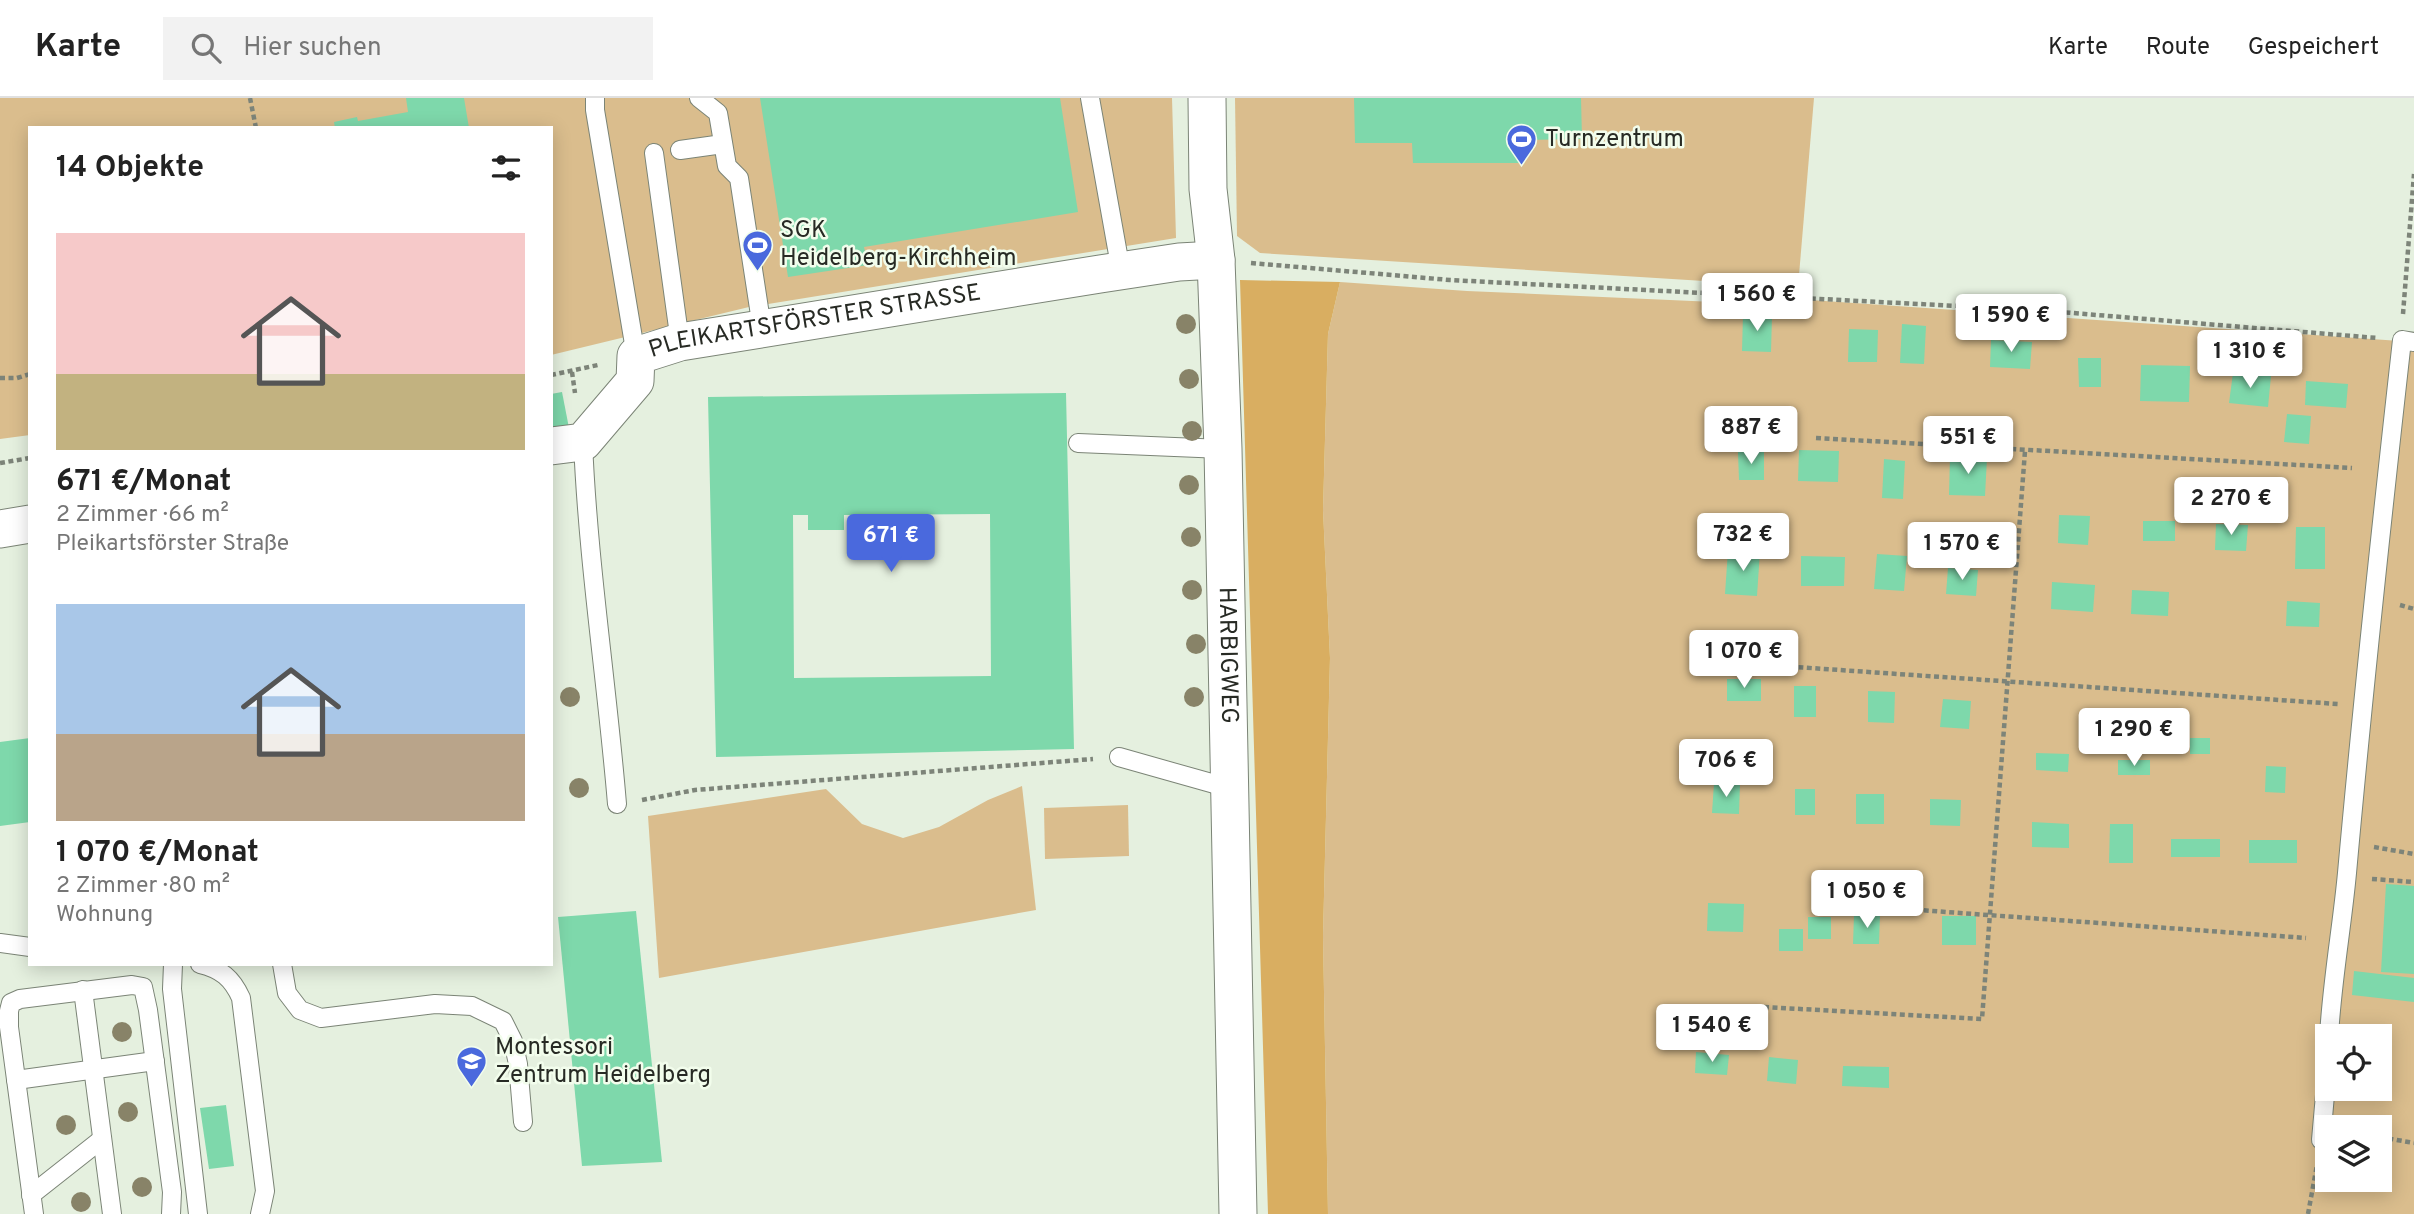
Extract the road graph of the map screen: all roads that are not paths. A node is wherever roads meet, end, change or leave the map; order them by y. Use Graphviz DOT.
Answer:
graph roads {
  1 [pos="595,98"];
  2 [pos="699,98"];
  3 [pos="1090,98"];
  4 [pos="1207,98"];
  5 [pos="723,144"];
  6 [pos="680,150"];
  7 [pos="654,153"];
  8 [pos="1216,260"];
  9 [pos="1121,271"];
  10 [pos="762,328"];
  11 [pos="2408,341"];
  12 [pos="680,342"];
  13 [pos="636,356"];
  14 [pos="1078,443"];
  15 [pos="567,444"];
  16 [pos="1223,449"];
  17 [pos="28,524"];
  18 [pos="0,529"];
  19 [pos="1119,757"];
  20 [pos="1228,788"];
  21 [pos="617,804"];
  22 [pos="0,943"];
  23 [pos="28,947"];
  24 [pos="173,966"];
  25 [pos="282,966"];
  26 [pos="226,968"];
  27 [pos="83,990"];
  28 [pos="2330,1024"];
  29 [pos="155,1061"];
  30 [pos="93,1070"];
  31 [pos="16,1080"];
  32 [pos="523,1122"];
  33 [pos="102,1139"];
  34 [pos="31,1195"];
  35 [pos="34,1214"];
  36 [pos="112,1214"];
  37 [pos="171,1214"];
  38 [pos="198,1214"];
  39 [pos="260,1214"];
  40 [pos="1238,1214"];
  1 -- 13 [label="lane"];
  2 -- 5 [label="lane"];
  3 -- 9 [label="lane"];
  4 -- 8 [label="street, HARBIGWEG"];
  5 -- 6 [label="lane"];
  5 -- 10 [label="lane"];
  7 -- 12 [label="lane"];
  8 -- 9 [label="street, PLEIKARTSFÖRSTER STRASSE"];
  8 -- 16 [label="street, HARBIGWEG"];
  9 -- 10 [label="street, PLEIKARTSFÖRSTER STRASSE"];
  10 -- 12 [label="street, PLEIKARTSFÖRSTER STRASSE"];
  11 -- 28 [label="lane"];
  12 -- 13 [label="street, PLEIKARTSFÖRSTER STRASSE"];
  13 -- 15 [label="street, PLEIKARTSFÖRSTER STRASSE"];
  14 -- 16 [label="lane"];
  15 -- 21 [label="lane"];
  16 -- 20 [label="street, HARBIGWEG"];
  17 -- 18 [label="street"];
  19 -- 20 [label="lane"];
  20 -- 40 [label="street, HARBIGWEG"];
  22 -- 23 [label="lane"];
  24 -- 38 [label="lane"];
  25 -- 32 [label="lane"];
  26 -- 39 [label="lane"];
  27 -- 29 [label="lane"];
  27 -- 30 [label="lane"];
  27 -- 31 [label="lane"];
  29 -- 30 [label="lane"];
  29 -- 37 [label="lane"];
  30 -- 31 [label="lane"];
  30 -- 33 [label="lane"];
  31 -- 34 [label="lane"];
  33 -- 34 [label="lane"];
  33 -- 36 [label="lane"];
  34 -- 35 [label="lane"];
}
